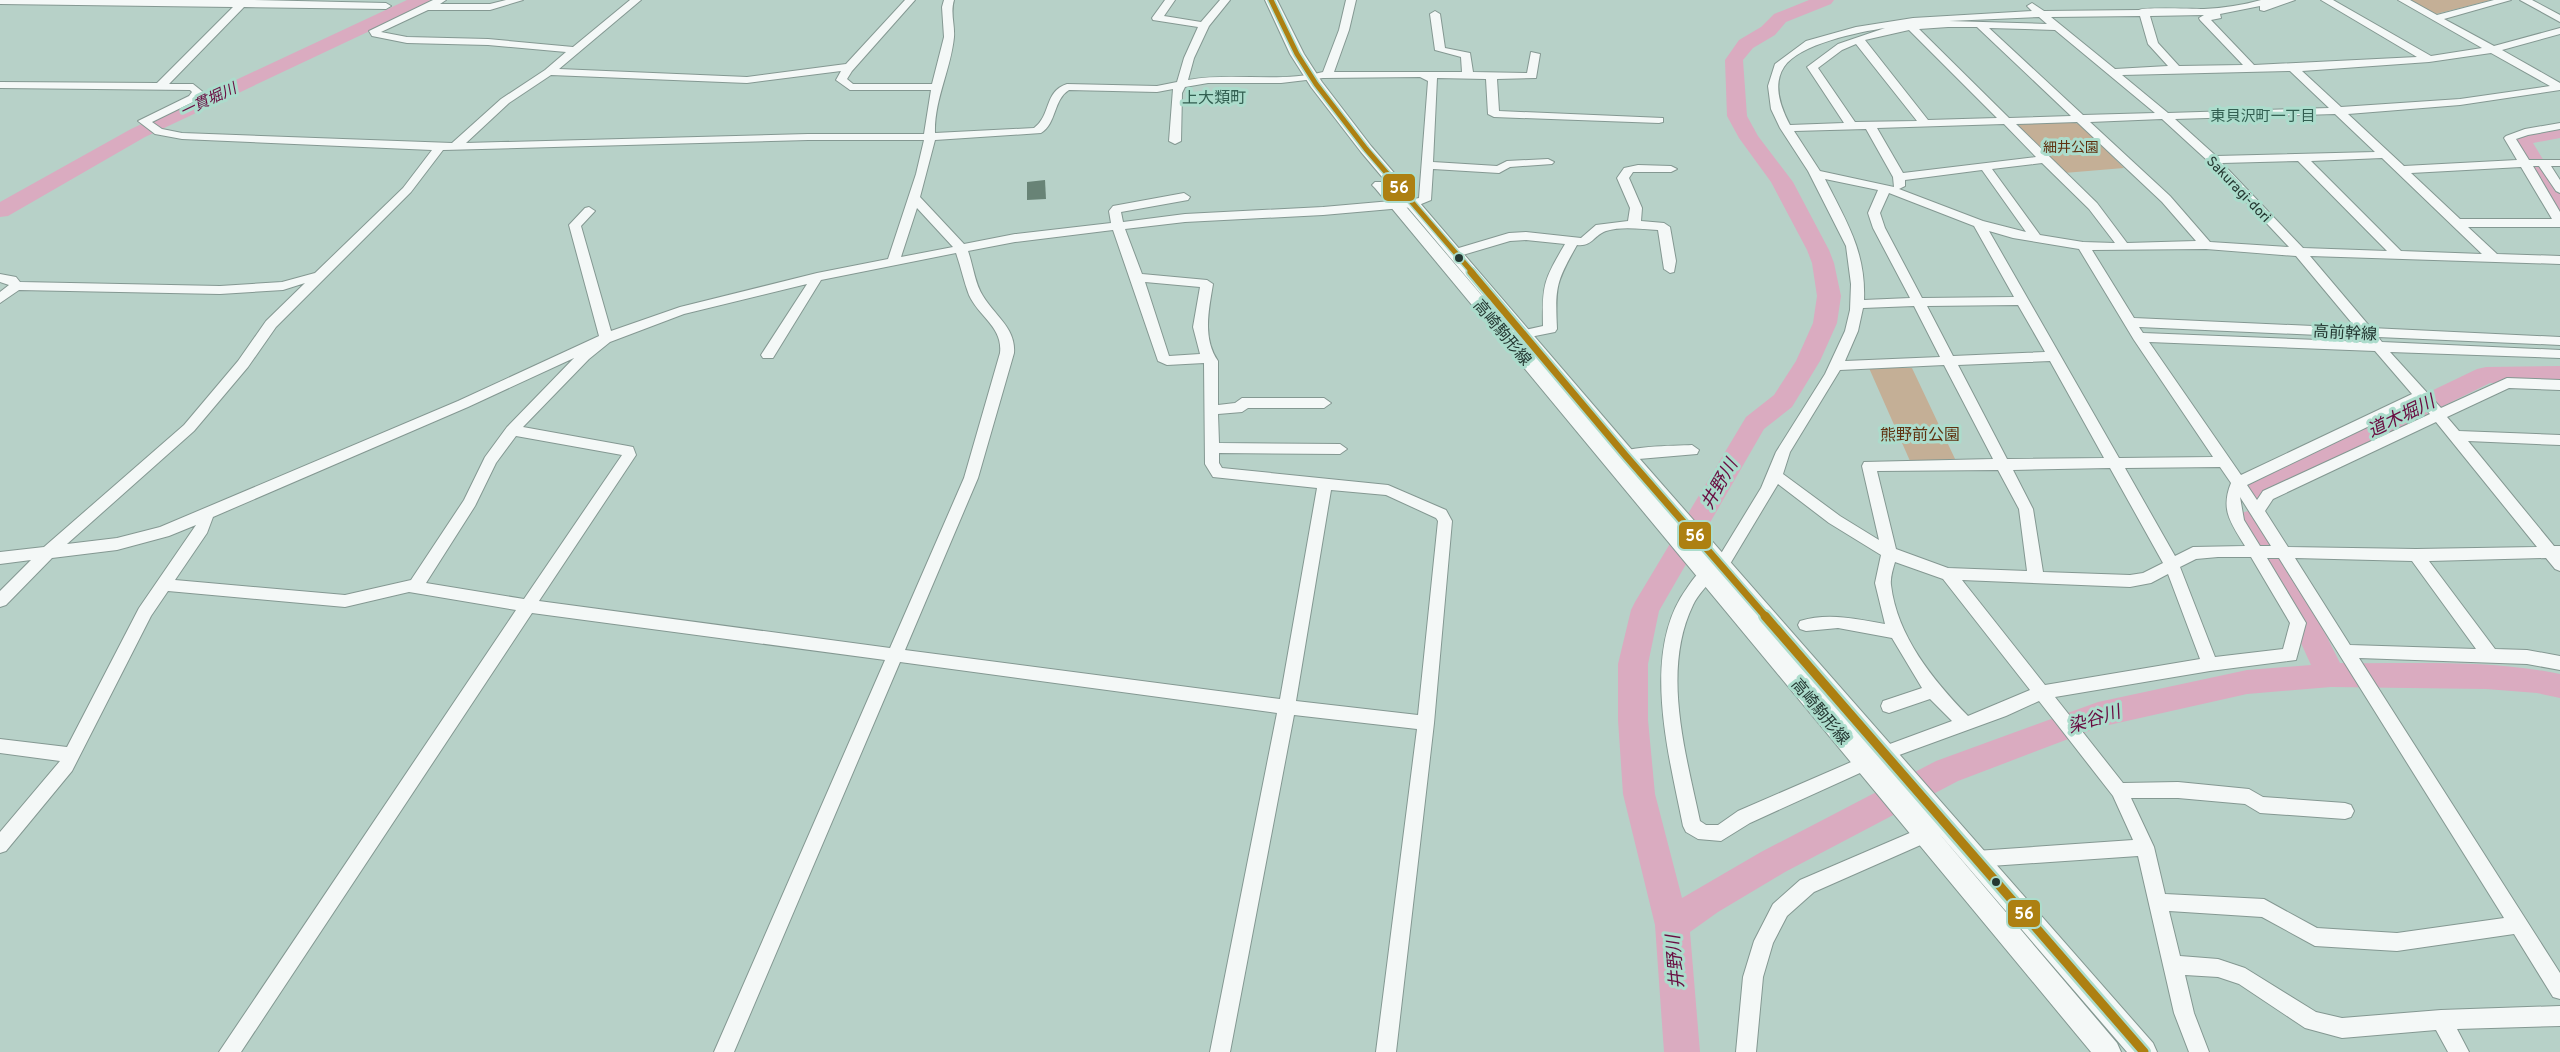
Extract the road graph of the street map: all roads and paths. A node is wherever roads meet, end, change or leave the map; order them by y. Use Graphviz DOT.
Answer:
graph roads {
  1 [pos="441,0"];
  2 [pos="518,0"];
  3 [pos="636,0"];
  4 [pos="910,0"];
  5 [pos="949,0"];
  6 [pos="1170,0"];
  7 [pos="1225,0"];
  8 [pos="1259,0"];
  9 [pos="1271,0"];
  10 [pos="1351,0"];
  11 [pos="2272,0"];
  12 [pos="2290,0"];
  13 [pos="2326,0"];
  14 [pos="2403,0"];
  15 [pos="2506,0"];
  16 [pos="2525,0"];
  17 [pos="0,1"];
  18 [pos="15,1"];
  19 [pos="54,1"];
  20 [pos="141,1"];
  21 [pos="245,1"];
  22 [pos="2030,4"];
  23 [pos="386,6"];
  24 [pos="425,7"];
  25 [pos="1906,9"];
  26 [pos="2143,11"];
  27 [pos="1885,12"];
  28 [pos="0,13"];
  29 [pos="1435,14"];
  30 [pos="1863,17"];
  31 [pos="2435,18"];
  32 [pos="2560,19"];
  33 [pos="1204,25"];
  34 [pos="1910,26"];
  35 [pos="1981,26"];
  36 [pos="2059,27"];
  37 [pos="2560,31"];
  38 [pos="1881,32"];
  39 [pos="1858,39"];
  40 [pos="576,50"];
  41 [pos="2492,50"];
  42 [pos="1535,54"];
  43 [pos="1787,55"];
  44 [pos="2429,59"];
  45 [pos="849,67"];
  46 [pos="1812,67"];
  47 [pos="2293,68"];
  48 [pos="2176,69"];
  49 [pos="2253,69"];
  50 [pos="549,72"];
  51 [pos="2115,72"];
  52 [pos="1428,75"];
  53 [pos="1468,75"];
  54 [pos="1491,76"];
  55 [pos="1313,77"];
  56 [pos="1182,84"];
  57 [pos="0,85"];
  58 [pos="159,87"];
  59 [pos="937,87"];
  60 [pos="2560,87"];
  61 [pos="2340,111"];
  62 [pos="2165,116"];
  63 [pos="2079,118"];
  64 [pos="1659,120"];
  65 [pos="2005,121"];
  66 [pos="1924,122"];
  67 [pos="1851,125"];
  68 [pos="1869,125"];
  69 [pos="2560,126"];
  70 [pos="1786,128"];
  71 [pos="930,137"];
  72 [pos="1175,141"];
  73 [pos="440,147"];
  74 [pos="455,147"];
  75 [pos="2384,155"];
  76 [pos="2302,158"];
  77 [pos="2045,159"];
  78 [pos="2213,160"];
  79 [pos="1548,162"];
  80 [pos="2524,163"];
  81 [pos="2543,163"];
  82 [pos="2560,163"];
  83 [pos="1426,165"];
  84 [pos="1985,167"];
  85 [pos="1671,169"];
  86 [pos="2401,170"];
  87 [pos="1816,174"];
  88 [pos="1899,177"];
  89 [pos="1885,188"];
  90 [pos="2560,189"];
  91 [pos="1899,193"];
  92 [pos="914,197"];
  93 [pos="1184,197"];
  94 [pos="1396,203"];
  95 [pos="1414,203"];
  96 [pos="589,211"];
  97 [pos="2457,223"];
  98 [pos="2560,223"];
  99 [pos="1631,224"];
  100 [pos="1979,224"];
  101 [pos="1118,225"];
  102 [pos="2035,237"];
  103 [pos="1572,243"];
  104 [pos="2206,244"];
  105 [pos="2083,246"];
  106 [pos="2124,247"];
  107 [pos="961,248"];
  108 [pos="1456,252"];
  109 [pos="2300,252"];
  110 [pos="2399,256"];
  111 [pos="2494,258"];
  112 [pos="2560,260"];
  113 [pos="892,262"];
  114 [pos="1670,269"];
  115 [pos="320,277"];
  116 [pos="817,277"];
  117 [pos="1137,277"];
  118 [pos="0,278"];
  119 [pos="16,286"];
  120 [pos="0,299"];
  121 [pos="2021,301"];
  122 [pos="1918,302"];
  123 [pos="1857,303"];
  124 [pos="2130,322"];
  125 [pos="2367,333"];
  126 [pos="1525,334"];
  127 [pos="2139,337"];
  128 [pos="606,338"];
  129 [pos="2560,341"];
  130 [pos="2379,347"];
  131 [pos="2560,354"];
  132 [pos="768,355"];
  133 [pos="2053,356"];
  134 [pos="1208,358"];
  135 [pos="1949,360"];
  136 [pos="1835,366"];
  137 [pos="2560,385"];
  138 [pos="2422,396"];
  139 [pos="1324,403"];
  140 [pos="1213,410"];
  141 [pos="2438,414"];
  142 [pos="512,430"];
  143 [pos="2454,436"];
  144 [pos="2560,440"];
  145 [pos="1213,448"];
  146 [pos="1340,449"];
  147 [pos="1692,450"];
  148 [pos="1618,458"];
  149 [pos="2223,462"];
  150 [pos="2115,464"];
  151 [pos="2004,465"];
  152 [pos="1775,476"];
  153 [pos="1325,482"];
  154 [pos="2238,483"];
  155 [pos="2257,511"];
  156 [pos="206,515"];
  157 [pos="1889,551"];
  158 [pos="2257,552"];
  159 [pos="2555,552"];
  160 [pos="2279,553"];
  161 [pos="46,554"];
  162 [pos="2416,555"];
  163 [pos="0,558"];
  164 [pos="1709,565"];
  165 [pos="2172,565"];
  166 [pos="2560,565"];
  167 [pos="1948,574"];
  168 [pos="2036,577"];
  169 [pos="162,585"];
  170 [pos="415,587"];
  171 [pos="0,601"];
  172 [pos="528,606"];
  173 [pos="1806,625"];
  174 [pos="1897,632"];
  175 [pos="896,654"];
  176 [pos="2346,654"];
  177 [pos="2492,657"];
  178 [pos="2560,663"];
  179 [pos="2210,664"];
  180 [pos="1933,691"];
  181 [pos="2045,695"];
  182 [pos="1889,706"];
  183 [pos="1287,707"];
  184 [pos="1426,723"];
  185 [pos="1965,724"];
  186 [pos="0,746"];
  187 [pos="71,755"];
  188 [pos="1878,761"];
  189 [pos="2119,791"];
  190 [pos="2345,811"];
  191 [pos="1930,827"];
  192 [pos="0,845"];
  193 [pos="2145,847"];
  194 [pos="1976,859"];
  195 [pos="2159,902"];
  196 [pos="2518,925"];
  197 [pos="2173,965"];
  198 [pos="2560,990"];
  199 [pos="2560,1016"];
  200 [pos="2441,1020"];
  201 [pos="229,1052"];
  202 [pos="724,1052"];
  203 [pos="1220,1052"];
  204 [pos="1386,1052"];
  205 [pos="1746,1052"];
  206 [pos="2108,1052"];
  207 [pos="2144,1052"];
  208 [pos="2199,1052"];
  209 [pos="2459,1052"];
  1 -- 24 [label="street"];
  2 -- 24 [label="street"];
  3 -- 40 [label="street"];
  4 -- 45 [label="street"];
  5 -- 59 [label="street"];
  6 -- 33 [label="street"];
  7 -- 33 [label="street"];
  8 -- 55 [label="main road, 高崎駒形線"];
  9 -- 55 [label="main road, 高崎駒形線"];
  10 -- 55 [label="street"];
  11 -- 26 [label="street"];
  12 -- 49 [label="street"];
  13 -- 44 [label="street"];
  14 -- 31 [label="street"];
  15 -- 31 [label="street"];
  16 -- 32 [label="street"];
  17 -- 18 [label="street"];
  18 -- 19 [label="street"];
  18 -- 28 [label="street"];
  19 -- 20 [label="street"];
  20 -- 21 [label="street"];
  21 -- 23 [label="street"];
  21 -- 58 [label="street"];
  22 -- 25 [label="street"];
  22 -- 26 [label="street"];
  22 -- 36 [label="street, Sakuragi-dori"];
  24 -- 40 [label="street"];
  26 -- 48 [label="street"];
  27 -- 30 [label="street"];
  29 -- 53 [label="street"];
  30 -- 38 [label="street"];
  30 -- 43 [label="street"];
  31 -- 41 [label="street"];
  33 -- 56 [label="street"];
  34 -- 35 [label="street"];
  34 -- 38 [label="street"];
  34 -- 65 [label="street"];
  35 -- 36 [label="street"];
  35 -- 63 [label="street"];
  36 -- 51 [label="street, Sakuragi-dori"];
  37 -- 41 [label="street"];
  38 -- 39 [label="street"];
  39 -- 46 [label="street"];
  39 -- 66 [label="street"];
  40 -- 50 [label="street"];
  41 -- 44 [label="street"];
  41 -- 60 [label="street"];
  42 -- 54 [label="street"];
  43 -- 46 [label="street"];
  43 -- 70 [label="street"];
  44 -- 47 [label="street"];
  45 -- 50 [label="street"];
  45 -- 59 [label="street"];
  46 -- 67 [label="street"];
  47 -- 49 [label="street"];
  47 -- 61 [label="street"];
  48 -- 49 [label="street"];
  48 -- 51 [label="street"];
  50 -- 74 [label="street"];
  51 -- 62 [label="street, Sakuragi-dori"];
  52 -- 53 [label="street"];
  52 -- 55 [label="street"];
  52 -- 83 [label="street"];
  53 -- 54 [label="street"];
  54 -- 64 [label="street"];
  55 -- 56 [label="street"];
  55 -- 94 [label="main road, 高崎駒形線"];
  55 -- 95 [label="main road, 高崎駒形線"];
  56 -- 71 [label="street"];
  56 -- 72 [label="street"];
  57 -- 58 [label="street"];
  58 -- 73 [label="street"];
  59 -- 71 [label="street"];
  60 -- 61 [label="street"];
  61 -- 62 [label="street"];
  61 -- 75 [label="street"];
  62 -- 63 [label="street"];
  62 -- 78 [label="street, Sakuragi-dori"];
  63 -- 65 [label="street"];
  63 -- 104 [label="street"];
  65 -- 66 [label="street"];
  65 -- 77 [label="street"];
  66 -- 68 [label="street"];
  67 -- 68 [label="street"];
  67 -- 70 [label="street"];
  68 -- 88 [label="street"];
  69 -- 80 [label="street"];
  70 -- 87 [label="street"];
  71 -- 74 [label="street"];
  71 -- 92 [label="street"];
  73 -- 74 [label="street"];
  73 -- 115 [label="street"];
  75 -- 76 [label="street"];
  75 -- 86 [label="street"];
  76 -- 78 [label="street"];
  76 -- 110 [label="street"];
  77 -- 84 [label="street"];
  77 -- 106 [label="street"];
  78 -- 109 [label="street, Sakuragi-dori"];
  79 -- 83 [label="street"];
  80 -- 81 [label="street"];
  80 -- 86 [label="street"];
  80 -- 98 [label="street"];
  81 -- 82 [label="street"];
  81 -- 90 [label="street"];
  83 -- 95 [label="street"];
  84 -- 88 [label="street"];
  84 -- 102 [label="street"];
  85 -- 99 [label="street"];
  86 -- 97 [label="street"];
  87 -- 89 [label="street"];
  87 -- 123 [label="street"];
  88 -- 91 [label="street"];
  89 -- 91 [label="street"];
  89 -- 122 [label="street"];
  91 -- 100 [label="street"];
  92 -- 107 [label="street"];
  92 -- 113 [label="street"];
  93 -- 101 [label="street"];
  94 -- 95 [label="street"];
  94 -- 101 [label="street"];
  94 -- 148 [label="main road, 高崎駒形線"];
  95 -- 108 [label="main road, 高崎駒形線"];
  96 -- 128 [label="street"];
  97 -- 98 [label="street"];
  97 -- 111 [label="street"];
  99 -- 103 [label="street"];
  99 -- 114 [label="street"];
  100 -- 102 [label="street"];
  100 -- 121 [label="street"];
  101 -- 107 [label="street"];
  101 -- 117 [label="street"];
  102 -- 105 [label="street"];
  103 -- 108 [label="street"];
  103 -- 126 [label="street"];
  104 -- 106 [label="street"];
  104 -- 109 [label="street"];
  105 -- 106 [label="street"];
  105 -- 124 [label="street"];
  107 -- 113 [label="street"];
  107 -- 175 [label="street"];
  108 -- 126 [label="main road, 高崎駒形線"];
  109 -- 110 [label="street"];
  109 -- 125 [label="street, Sakuragi-dori"];
  110 -- 111 [label="street"];
  111 -- 112 [label="street"];
  113 -- 116 [label="street"];
  115 -- 119 [label="street"];
  115 -- 161 [label="street"];
  116 -- 128 [label="street"];
  116 -- 132 [label="street"];
  117 -- 134 [label="street"];
  117 -- 134 [label="street"];
  118 -- 119 [label="street"];
  119 -- 120 [label="street"];
  121 -- 122 [label="street"];
  121 -- 133 [label="street"];
  122 -- 123 [label="street"];
  122 -- 135 [label="street"];
  123 -- 136 [label="street"];
  124 -- 125 [label="street, 高前幹線"];
  124 -- 127 [label="street"];
  125 -- 129 [label="street, 高前幹線"];
  125 -- 130 [label="street, Sakuragi-dori"];
  126 -- 148 [label="main road, 高崎駒形線"];
  127 -- 130 [label="street, 高前幹線"];
  127 -- 149 [label="street"];
  128 -- 142 [label="street"];
  128 -- 156 [label="street"];
  130 -- 131 [label="street, 高前幹線"];
  130 -- 138 [label="street, Sakuragi-dori"];
  133 -- 135 [label="street"];
  133 -- 150 [label="street"];
  134 -- 140 [label="street"];
  135 -- 136 [label="street"];
  135 -- 151 [label="street"];
  136 -- 152 [label="street"];
  137 -- 141 [label="street"];
  138 -- 141 [label="street, Sakuragi-dori"];
  138 -- 154 [label="street"];
  139 -- 140 [label="street"];
  140 -- 145 [label="street"];
  141 -- 143 [label="street"];
  141 -- 155 [label="street"];
  142 -- 170 [label="street"];
  142 -- 172 [label="street"];
  143 -- 144 [label="street"];
  143 -- 159 [label="street"];
  145 -- 146 [label="street"];
  145 -- 153 [label="street"];
  147 -- 148 [label="street"];
  148 -- 164 [label="main road, 高崎駒形線"];
  149 -- 150 [label="street"];
  149 -- 154 [label="street"];
  150 -- 151 [label="street"];
  150 -- 165 [label="street"];
  151 -- 157 [label="street"];
  151 -- 168 [label="street"];
  152 -- 157 [label="street"];
  152 -- 164 [label="street"];
  153 -- 183 [label="street"];
  153 -- 184 [label="street"];
  154 -- 155 [label="street"];
  154 -- 158 [label="street"];
  155 -- 160 [label="street"];
  156 -- 161 [label="street"];
  156 -- 169 [label="street"];
  157 -- 167 [label="street"];
  157 -- 174 [label="street"];
  158 -- 160 [label="street"];
  158 -- 165 [label="street"];
  158 -- 179 [label="street"];
  159 -- 162 [label="street"];
  159 -- 166 [label="street"];
  160 -- 162 [label="street"];
  160 -- 176 [label="street"];
  161 -- 163 [label="street"];
  161 -- 171 [label="street"];
  162 -- 177 [label="street"];
  164 -- 188 [label="main road, 高崎駒形線"];
  164 -- 188 [label="street"];
  165 -- 168 [label="street"];
  165 -- 179 [label="street"];
  167 -- 168 [label="street"];
  167 -- 181 [label="street"];
  169 -- 170 [label="street"];
  169 -- 187 [label="street"];
  170 -- 172 [label="street"];
  172 -- 175 [label="street"];
  172 -- 201 [label="street"];
  173 -- 174 [label="street"];
  174 -- 180 [label="street"];
  175 -- 183 [label="street"];
  175 -- 202 [label="street"];
  176 -- 177 [label="street"];
  176 -- 196 [label="street"];
  177 -- 178 [label="street"];
  179 -- 181 [label="street"];
  180 -- 182 [label="street"];
  180 -- 185 [label="street"];
  181 -- 185 [label="street"];
  181 -- 189 [label="street"];
  183 -- 184 [label="street"];
  183 -- 203 [label="street"];
  184 -- 204 [label="street"];
  185 -- 188 [label="street"];
  186 -- 187 [label="street"];
  187 -- 192 [label="street"];
  188 -- 191 [label="main road, 高崎駒形線"];
  189 -- 190 [label="street"];
  189 -- 193 [label="street"];
  191 -- 194 [label="main road"];
  191 -- 205 [label="street"];
  191 -- 206 [label="main road"];
  193 -- 194 [label="street"];
  193 -- 195 [label="street"];
  194 -- 207 [label="main road"];
  195 -- 196 [label="street"];
  195 -- 197 [label="street"];
  196 -- 198 [label="street"];
  197 -- 200 [label="street"];
  197 -- 208 [label="street"];
  199 -- 200 [label="street"];
  200 -- 209 [label="street"];
}
